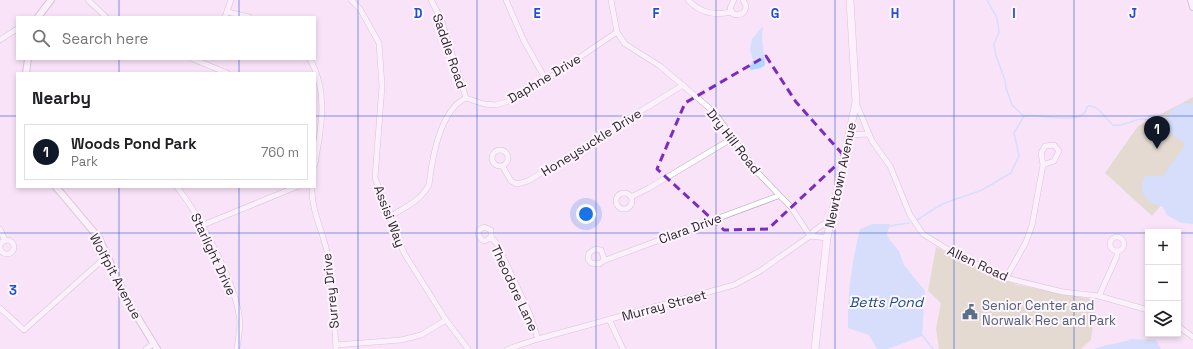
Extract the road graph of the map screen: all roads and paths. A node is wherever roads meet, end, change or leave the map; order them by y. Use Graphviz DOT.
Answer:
graph roads {
  1 [pos="50,0"];
  2 [pos="88,0"];
  3 [pos="231,0"];
  4 [pos="351,0"];
  5 [pos="431,0"];
  6 [pos="506,0"];
  7 [pos="611,0"];
  8 [pos="688,0"];
  9 [pos="734,0"];
  10 [pos="743,0"];
  11 [pos="850,0"];
  12 [pos="1191,0"];
  13 [pos="1193,7"];
  14 [pos="731,12"];
  15 [pos="226,14"];
  16 [pos="39,16"];
  17 [pos="105,16"];
  18 [pos="241,16"];
  19 [pos="16,31"];
  20 [pos="617,32"];
  21 [pos="0,40"];
  22 [pos="28,60"];
  23 [pos="198,60"];
  24 [pos="310,60"];
  25 [pos="208,62"];
  26 [pos="26,72"];
  27 [pos="225,72"];
  28 [pos="315,72"];
  29 [pos="316,73"];
  30 [pos="546,80"];
  31 [pos="683,84"];
  32 [pos="466,98"];
  33 [pos="856,102"];
  34 [pos="869,134"];
  35 [pos="849,135"];
  36 [pos="733,138"];
  37 [pos="316,158"];
  38 [pos="1043,165"];
  39 [pos="503,167"];
  40 [pos="57,188"];
  41 [pos="178,188"];
  42 [pos="294,188"];
  43 [pos="312,188"];
  44 [pos="778,196"];
  45 [pos="631,197"];
  46 [pos="390,216"];
  47 [pos="831,219"];
  48 [pos="203,225"];
  49 [pos="0,229"];
  50 [pos="810,236"];
  51 [pos="491,237"];
  52 [pos="827,238"];
  53 [pos="5,241"];
  54 [pos="1117,251"];
  55 [pos="108,255"];
  56 [pos="603,261"];
  57 [pos="1006,278"];
  58 [pos="1099,296"];
  59 [pos="0,308"];
  60 [pos="1145,309"];
  61 [pos="609,319"];
  62 [pos="446,320"];
  63 [pos="1181,328"];
  64 [pos="1193,337"];
  65 [pos="538,339"];
  66 [pos="527,343"];
  67 [pos="155,346"];
  68 [pos="336,347"];
  69 [pos="146,349"];
  70 [pos="237,349"];
  71 [pos="468,349"];
  72 [pos="508,349"];
  73 [pos="530,349"];
  74 [pos="623,349"];
  75 [pos="814,349"];
  1 -- 16 [label="street"];
  2 -- 17 [label="street"];
  3 -- 15 [label="street"];
  4 -- 46 [label="street, Assisi Way"];
  5 -- 32 [label="street, Saddle Road"];
  6 -- 30 [label="street"];
  7 -- 20 [label="street, Dry Hill Road"];
  8 -- 14 [label="street"];
  9 -- 14 [label="street"];
  10 -- 14 [label="street"];
  11 -- 33 [label="main road, Newtown Avenue"];
  12 -- 13 [label="street"];
  15 -- 18 [label="street"];
  19 -- 21 [label="street"];
  20 -- 30 [label="street, Daphne Drive"];
  20 -- 31 [label="street, Dry Hill Road"];
  22 -- 26 [label="street"];
  23 -- 25 [label="street"];
  24 -- 28 [label="street"];
  25 -- 27 [label="street"];
  29 -- 37 [label="street"];
  30 -- 32 [label="street, Daphne Drive"];
  31 -- 36 [label="street, Dry Hill Road"];
  31 -- 39 [label="street, Honeysuckle Drive"];
  32 -- 46 [label="street, Saddle Road"];
  33 -- 34 [label="street, Allen Road"];
  33 -- 35 [label="main road, Newtown Avenue"];
  34 -- 35 [label="street"];
  34 -- 57 [label="street, Allen Road"];
  35 -- 47 [label="main road, Newtown Avenue"];
  36 -- 44 [label="street, Dry Hill Road"];
  36 -- 45 [label="street"];
  38 -- 57 [label="street"];
  40 -- 55 [label="street, Wolfpit Avenue"];
  41 -- 48 [label="street, Starlight Drive"];
  42 -- 48 [label="street"];
  43 -- 68 [label="street, Surrey Drive"];
  44 -- 50 [label="street, Dry Hill Road"];
  44 -- 56 [label="street, Clara Drive"];
  46 -- 62 [label="street, Assisi Way"];
  47 -- 50 [label="street, Murray Street"];
  47 -- 52 [label="main road, Newtown Avenue"];
  48 -- 70 [label="street, Starlight Drive"];
  49 -- 53 [label="street"];
  50 -- 52 [label="street"];
  50 -- 61 [label="street, Murray Street"];
  51 -- 65 [label="street, Theodore Lane"];
  52 -- 75 [label="main road, Newtown Avenue"];
  54 -- 58 [label="street"];
  55 -- 59 [label="street"];
  55 -- 67 [label="street, Wolfpit Avenue"];
  57 -- 58 [label="street, Allen Road"];
  58 -- 60 [label="street, Allen Road"];
  61 -- 65 [label="street, Murray Street"];
  61 -- 74 [label="street"];
  62 -- 68 [label="street"];
  62 -- 71 [label="street, Assisi Way"];
  63 -- 64 [label="street"];
  65 -- 66 [label="street, Murray Street"];
  66 -- 72 [label="street, Murray Street"];
  66 -- 73 [label="street"];
  67 -- 69 [label="street"];
}
